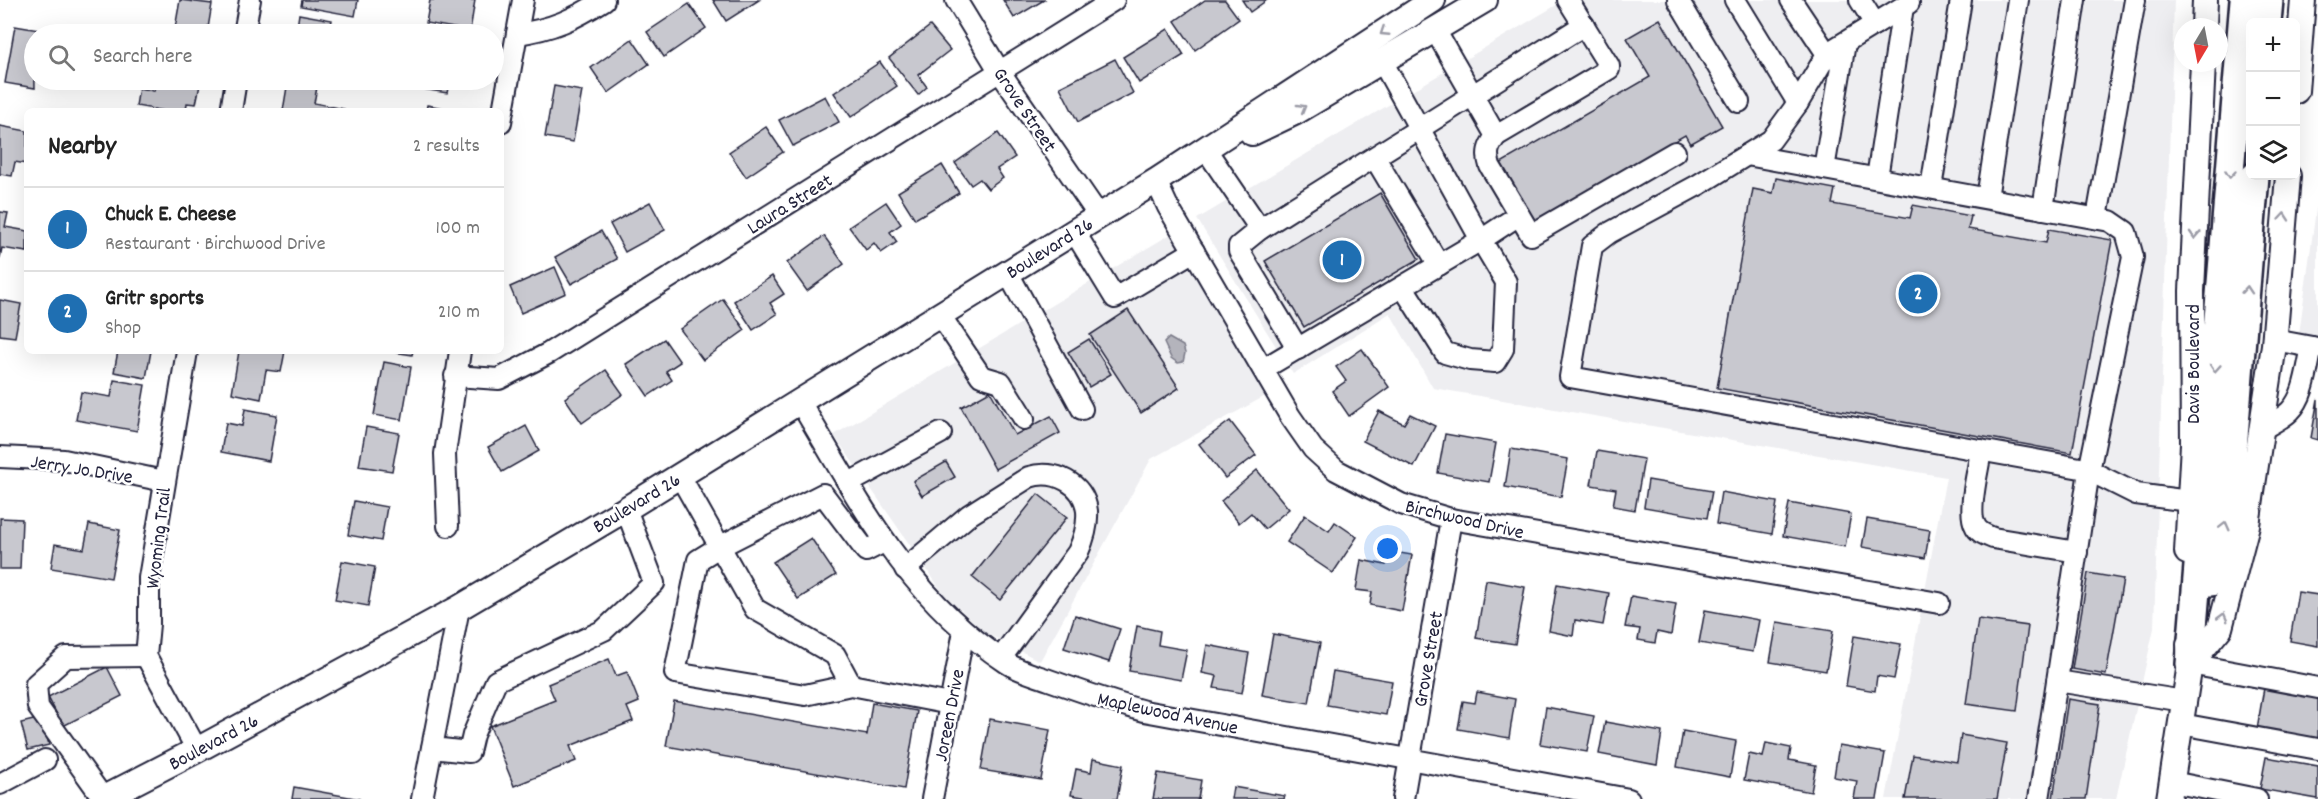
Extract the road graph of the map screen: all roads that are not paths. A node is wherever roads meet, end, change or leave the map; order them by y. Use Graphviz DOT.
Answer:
graph roads {
  1 [pos="250,0"];
  2 [pos="523,0"];
  3 [pos="604,0"];
  4 [pos="956,0"];
  5 [pos="1114,0"];
  6 [pos="1433,0"];
  7 [pos="1485,0"];
  8 [pos="1568,0"];
  9 [pos="1678,0"];
  10 [pos="1735,0"];
  11 [pos="1791,0"];
  12 [pos="1860,0"];
  13 [pos="1961,0"];
  14 [pos="2018,0"];
  15 [pos="2075,0"];
  16 [pos="2135,0"];
  17 [pos="2205,0"];
  18 [pos="2304,0"];
  19 [pos="1908,3"];
  20 [pos="2258,9"];
  21 [pos="2204,18"];
  22 [pos="246,24"];
  23 [pos="1875,24"];
  24 [pos="1584,26"];
  25 [pos="1435,30"];
  26 [pos="517,34"];
  27 [pos="1845,43"];
  28 [pos="1827,54"];
  29 [pos="1382,61"];
  30 [pos="1000,72"];
  31 [pos="2203,72"];
  32 [pos="2297,72"];
  33 [pos="234,90"];
  34 [pos="1474,95"];
  35 [pos="1739,102"];
  36 [pos="1797,103"];
  37 [pos="231,108"];
  38 [pos="504,108"];
  39 [pos="1420,130"];
  40 [pos="1496,136"];
  41 [pos="1676,152"];
  42 [pos="1209,154"];
  43 [pos="1747,155"];
  44 [pos="1374,158"];
  45 [pos="1824,169"];
  46 [pos="1877,178"];
  47 [pos="2255,180"];
  48 [pos="2288,180"];
  49 [pos="1156,181"];
  50 [pos="1931,188"];
  51 [pos="1987,198"];
  52 [pos="2043,208"];
  53 [pos="1519,215"];
  54 [pos="1100,216"];
  55 [pos="2097,218"];
  56 [pos="1260,229"];
  57 [pos="1074,231"];
  58 [pos="1481,240"];
  59 [pos="1194,251"];
  60 [pos="1439,265"];
  61 [pos="1008,273"];
  62 [pos="1403,287"];
  63 [pos="940,315"];
  64 [pos="2274,340"];
  65 [pos="2315,348"];
  66 [pos="1298,349"];
  67 [pos="186,354"];
  68 [pos="459,354"];
  69 [pos="1263,369"];
  70 [pos="455,376"];
  71 [pos="800,402"];
  72 [pos="1082,409"];
  73 [pos="1024,419"];
  74 [pos="2261,430"];
  75 [pos="941,433"];
  76 [pos="1981,450"];
  77 [pos="0,457"];
  78 [pos="2089,471"];
  79 [pos="680,476"];
  80 [pos="164,481"];
  81 [pos="849,483"];
  82 [pos="2189,501"];
  83 [pos="626,509"];
  84 [pos="1451,519"];
  85 [pos="448,526"];
  86 [pos="884,542"];
  87 [pos="719,547"];
  88 [pos="2077,552"];
  89 [pos="905,569"];
  90 [pos="1939,603"];
  91 [pos="459,608"];
  92 [pos="964,631"];
  93 [pos="146,656"];
  94 [pos="1001,658"];
  95 [pos="2190,664"];
  96 [pos="2057,681"];
  97 [pos="851,685"];
  98 [pos="2318,688"];
  99 [pos="950,704"];
  100 [pos="2183,712"];
  101 [pos="432,748"];
  102 [pos="2318,748"];
  103 [pos="197,750"];
  104 [pos="1410,758"];
  105 [pos="45,760"];
  106 [pos="0,784"];
  107 [pos="2171,790"];
  108 [pos="102,799"];
  109 [pos="422,799"];
  110 [pos="932,799"];
  111 [pos="1403,799"];
  112 [pos="1629,799"];
  113 [pos="2039,799"];
  114 [pos="2257,799"];
  1 -- 22 [label="street"];
  2 -- 26 [label="street"];
  3 -- 26 [label="street"];
  4 -- 30 [label="street, Grove Street"];
  5 -- 30 [label="street, Laura Street"];
  6 -- 49 [label="main road, Boulevard 26, one-way"];
  7 -- 25 [label="main road, Boulevard 26"];
  8 -- 24 [label="street"];
  9 -- 35 [label="street"];
  10 -- 36 [label="street"];
  11 -- 28 [label="street"];
  12 -- 23 [label="street"];
  13 -- 50 [label="street"];
  14 -- 51 [label="street"];
  15 -- 52 [label="street"];
  16 -- 55 [label="street"];
  17 -- 21 [label="main road"];
  18 -- 32 [label="main road"];
  19 -- 23 [label="street"];
  19 -- 46 [label="street"];
  20 -- 95 [label="highway, one-way"];
  23 -- 27 [label="street"];
  24 -- 34 [label="street"];
  24 -- 40 [label="street"];
  25 -- 29 [label="main road, Boulevard 26"];
  25 -- 34 [label="street"];
  26 -- 38 [label="street"];
  27 -- 28 [label="street"];
  27 -- 45 [label="street"];
  28 -- 36 [label="street"];
  29 -- 39 [label="street"];
  42 -- 29 [label="main road, Boulevard 26, one-way"];
  30 -- 54 [label="street, Grove Street"];
  30 -- 70 [label="street, Laura Street"];
  31 -- 82 [label="main road, Davis Boulevard, one-way"];
  33 -- 37 [label="street"];
  34 -- 39 [label="street"];
  34 -- 40 [label="street"];
  36 -- 43 [label="street"];
  39 -- 44 [label="street"];
  39 -- 58 [label="street"];
  40 -- 53 [label="street"];
  41 -- 53 [label="street"];
  42 -- 49 [label="main road, Boulevard 26"];
  42 -- 56 [label="street"];
  43 -- 45 [label="street"];
  43 -- 76 [label="street"];
  44 -- 56 [label="street"];
  44 -- 60 [label="street"];
  45 -- 46 [label="street"];
  46 -- 50 [label="street"];
  95 -- 47 [label="highway, one-way"];
  64 -- 48 [label="main road, one-way"];
  49 -- 54 [label="main road, Boulevard 26"];
  49 -- 59 [label="street, Birchwood Drive"];
  50 -- 51 [label="street"];
  51 -- 52 [label="street"];
  52 -- 55 [label="street"];
  53 -- 58 [label="street"];
  54 -- 57 [label="main road, Boulevard 26"];
  55 -- 78 [label="street"];
  56 -- 66 [label="street"];
  57 -- 59 [label="street"];
  57 -- 61 [label="main road, Boulevard 26"];
  58 -- 60 [label="street"];
  58 -- 62 [label="street"];
  59 -- 69 [label="street, Birchwood Drive"];
  60 -- 62 [label="street"];
  61 -- 63 [label="main road, Boulevard 26"];
  61 -- 72 [label="street"];
  62 -- 66 [label="street"];
  63 -- 71 [label="main road, Boulevard 26"];
  63 -- 73 [label="street"];
  64 -- 65 [label="street"];
  64 -- 74 [label="main road"];
  65 -- 74 [label="street"];
  66 -- 69 [label="street"];
  67 -- 80 [label="street, Wyoming Trail"];
  68 -- 70 [label="street"];
  69 -- 84 [label="street, Birchwood Drive"];
  70 -- 85 [label="street"];
  71 -- 79 [label="main road, Boulevard 26"];
  71 -- 81 [label="street, Maplewood Avenue"];
  95 -- 74 [label="main road, one-way"];
  75 -- 81 [label="street"];
  76 -- 78 [label="street"];
  76 -- 88 [label="street"];
  77 -- 80 [label="street, Jerry Jo Drive"];
  78 -- 82 [label="street"];
  78 -- 88 [label="street"];
  79 -- 83 [label="main road, Boulevard 26"];
  79 -- 87 [label="street"];
  80 -- 93 [label="street, Wyoming Trail"];
  81 -- 86 [label="street, Maplewood Avenue"];
  82 -- 95 [label="main road, Davis Boulevard"];
  83 -- 91 [label="main road, Boulevard 26"];
  83 -- 101 [label="street"];
  84 -- 90 [label="street, Birchwood Drive"];
  84 -- 104 [label="street, Grove Street"];
  86 -- 87 [label="street"];
  86 -- 89 [label="street, Maplewood Avenue"];
  87 -- 97 [label="street"];
  87 -- 97 [label="street"];
  88 -- 96 [label="street"];
  89 -- 92 [label="street, Maplewood Avenue"];
  89 -- 94 [label="street"];
  91 -- 101 [label="street"];
  91 -- 103 [label="main road, Boulevard 26"];
  92 -- 94 [label="street, Maplewood Avenue"];
  92 -- 99 [label="street, Joreen Drive"];
  93 -- 103 [label="street"];
  93 -- 108 [label="street"];
  94 -- 104 [label="street, Maplewood Avenue"];
  95 -- 98 [label="street"];
  95 -- 100 [label="main road, Davis Boulevard"];
  96 -- 100 [label="street"];
  96 -- 113 [label="street"];
  97 -- 99 [label="street"];
  99 -- 110 [label="street, Joreen Drive"];
  100 -- 102 [label="street"];
  100 -- 107 [label="main road, Davis Boulevard"];
  101 -- 109 [label="street"];
  103 -- 108 [label="main road, Boulevard 26"];
  104 -- 111 [label="street, Grove Street"];
  104 -- 112 [label="street, Maplewood Avenue"];
  105 -- 106 [label="street"];
  107 -- 114 [label="street"];
}
